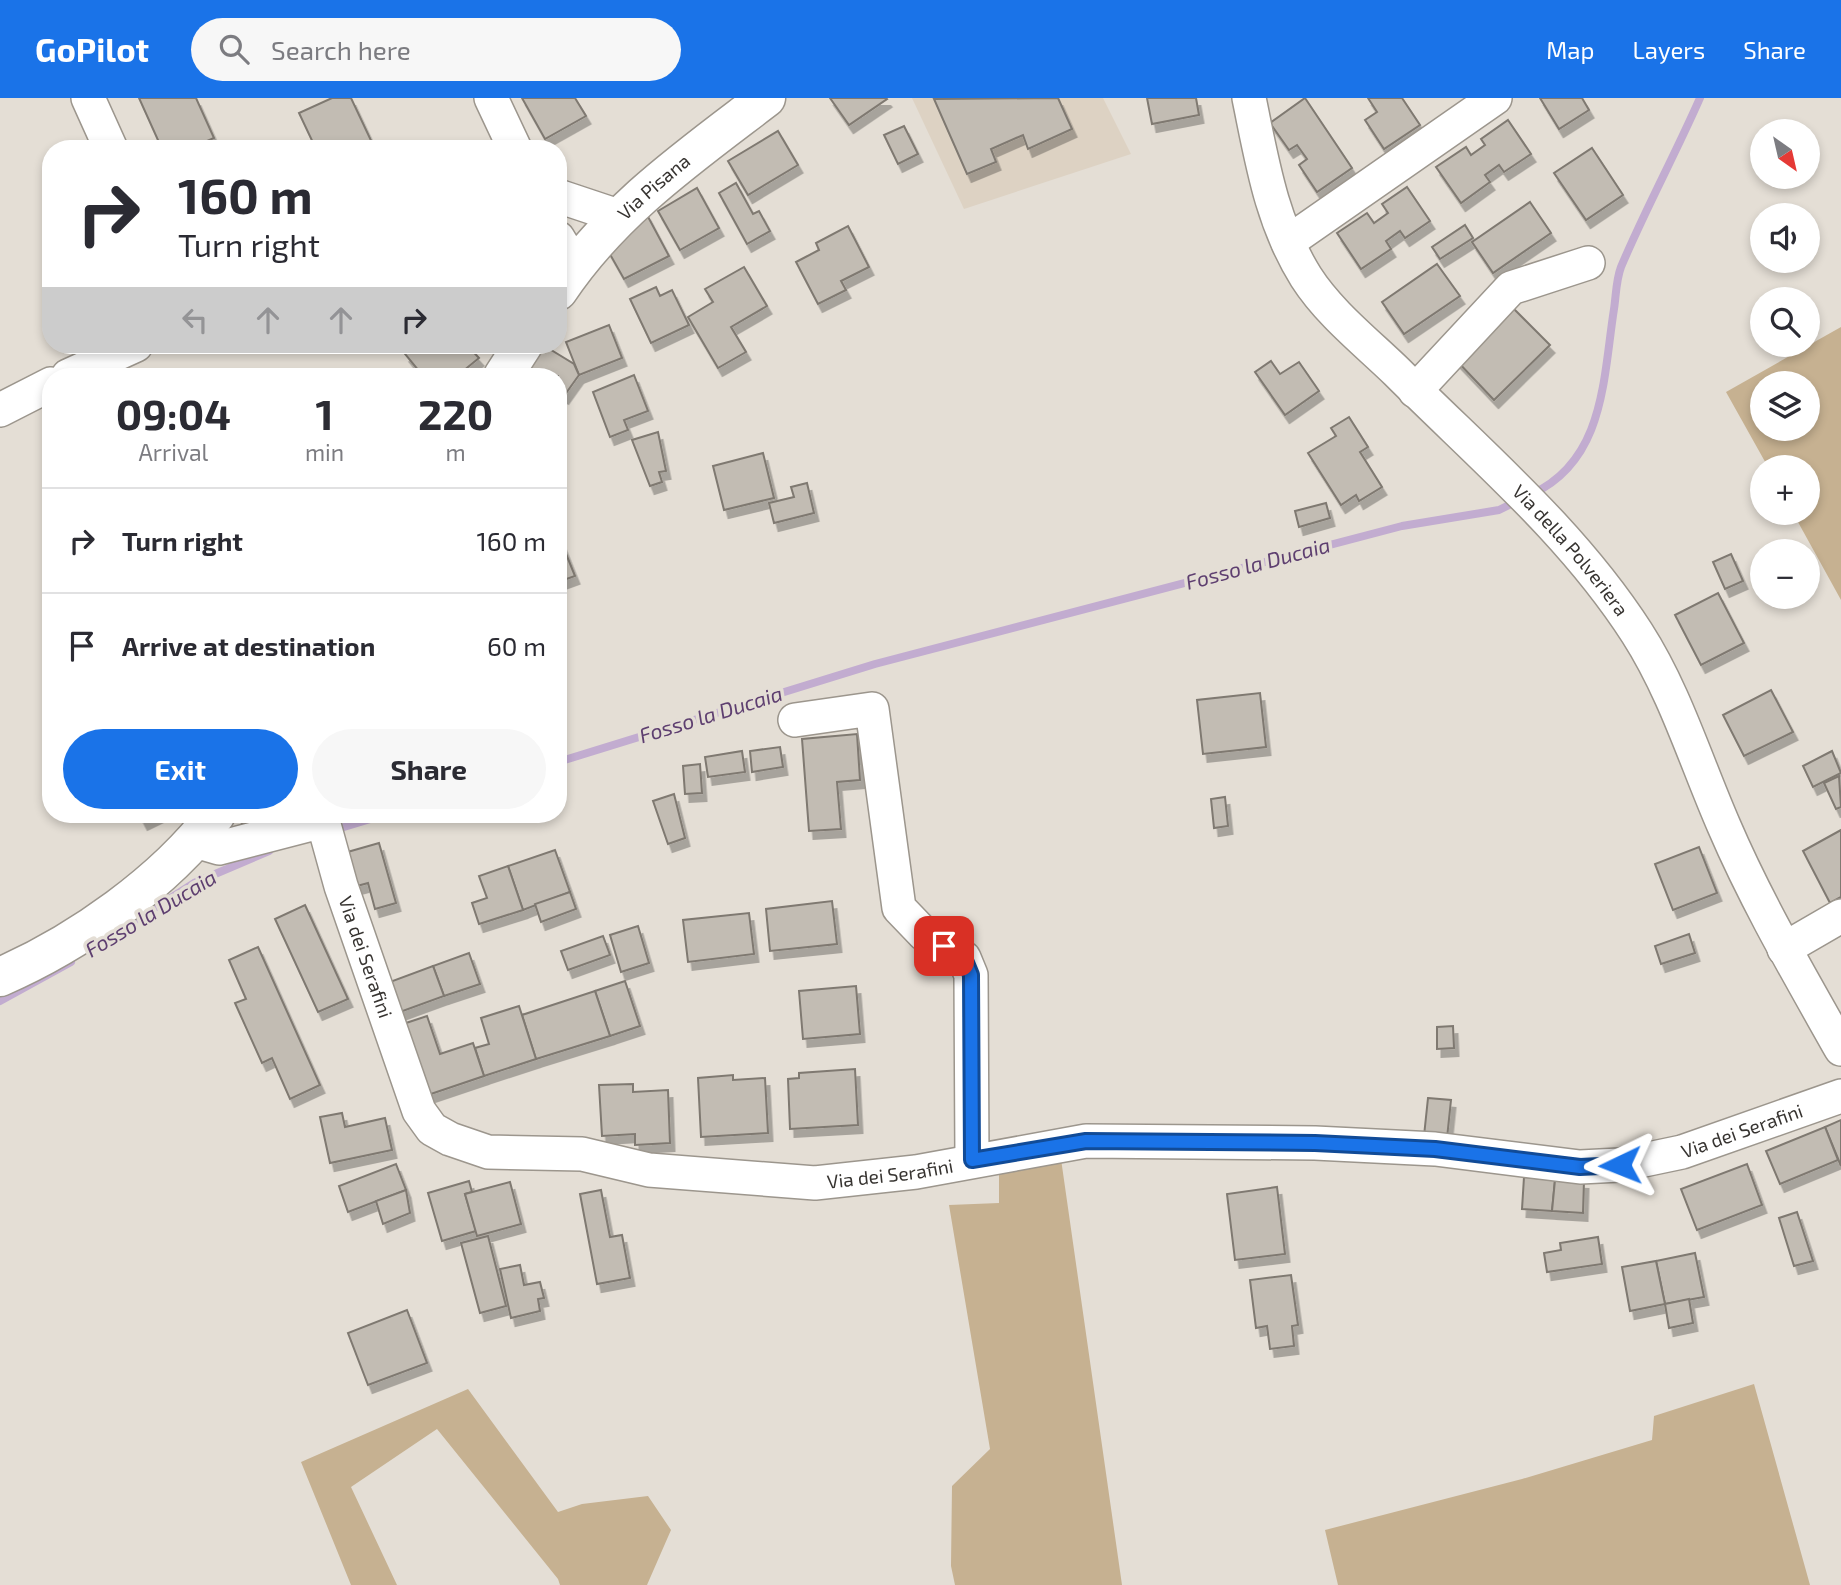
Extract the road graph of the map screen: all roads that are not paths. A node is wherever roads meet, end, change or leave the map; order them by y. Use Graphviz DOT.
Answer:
graph roads {
  1 [pos="88,98"];
  2 [pos="491,98"];
  3 [pos="766,98"];
  4 [pos="1249,98"];
  5 [pos="1495,98"];
  6 [pos="107,140"];
  7 [pos="510,140"];
  8 [pos="567,199"];
  9 [pos="618,216"];
  10 [pos="1287,242"];
  11 [pos="567,262"];
  12 [pos="1588,263"];
  13 [pos="116,354"];
  14 [pos="86,368"];
  15 [pos="42,389"];
  16 [pos="1415,391"];
  17 [pos="0,410"];
  18 [pos="795,720"];
  19 [pos="206,827"];
  20 [pos="1841,916"];
  21 [pos="1784,949"];
  22 [pos="0,977"];
  23 [pos="1841,1049"];
  24 [pos="1841,1096"];
  25 [pos="972,1160"];
  1 -- 6 [label="street"];
  2 -- 7 [label="street"];
  3 -- 9 [label="main road, Via Pisana"];
  4 -- 10 [label="street, Via della Polveriera"];
  5 -- 10 [label="street"];
  8 -- 9 [label="street"];
  9 -- 11 [label="main road, Via Pisana"];
  10 -- 16 [label="street, Via della Polveriera"];
  12 -- 16 [label="street"];
  13 -- 14 [label="street"];
  15 -- 17 [label="street"];
  16 -- 21 [label="street, Via della Polveriera"];
  18 -- 25 [label="street"];
  19 -- 22 [label="main road"];
  19 -- 25 [label="street, Via dei Serafini"];
  20 -- 21 [label="street"];
  21 -- 23 [label="street, Via della Polveriera"];
  24 -- 25 [label="street, Via dei Serafini"];
}
